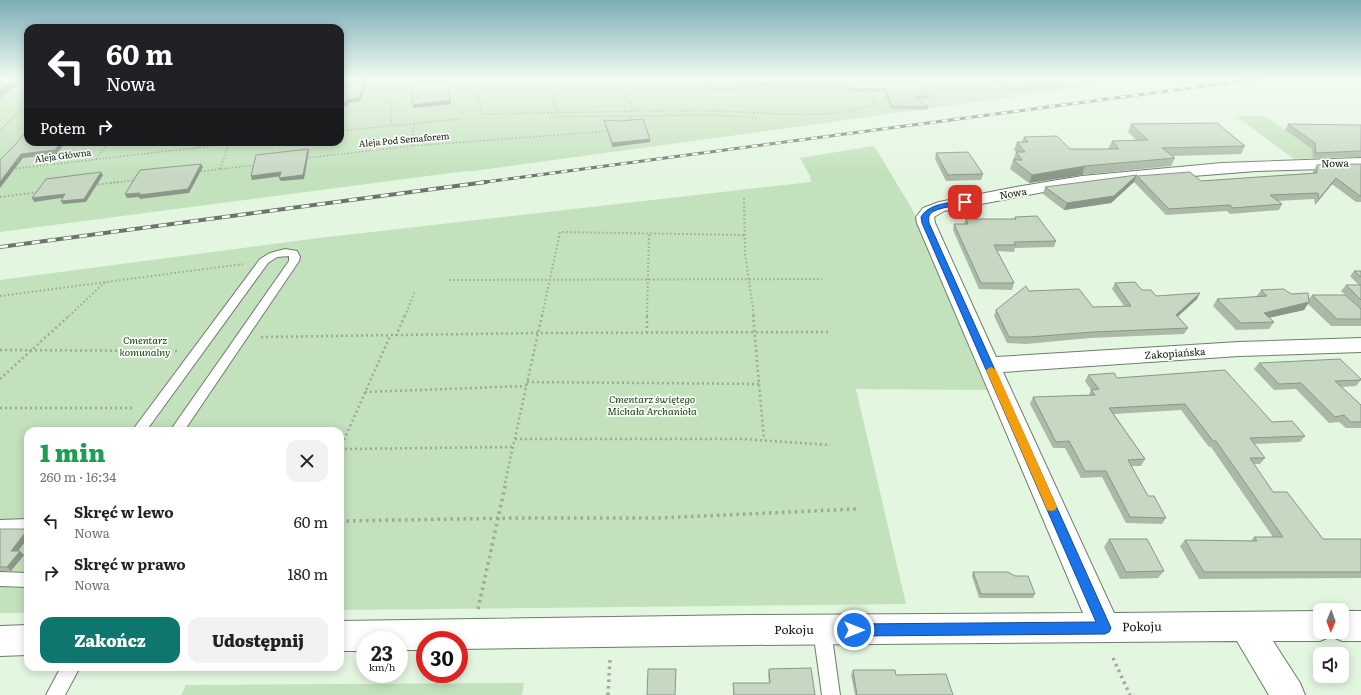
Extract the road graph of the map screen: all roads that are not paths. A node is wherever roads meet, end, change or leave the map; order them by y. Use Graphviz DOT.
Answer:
graph roads {
  1 [pos="1361,163"];
  2 [pos="1361,345"];
  3 [pos="989,365"];
  4 [pos="142,427"];
  5 [pos="180,427"];
  6 [pos="24,525"];
  7 [pos="0,526"];
  8 [pos="0,579"];
  9 [pos="24,580"];
  10 [pos="1246,626"];
  11 [pos="1313,626"];
  12 [pos="1349,626"];
  13 [pos="1361,626"];
  14 [pos="1105,628"];
  15 [pos="822,630"];
  16 [pos="344,636"];
  17 [pos="24,640"];
  18 [pos="0,641"];
  19 [pos="69,671"];
  20 [pos="55,695"];
  21 [pos="832,695"];
  22 [pos="1288,695"];
  1 -- 3 [label="street, Nowa"];
  2 -- 3 [label="street, Zakopiańska"];
  3 -- 14 [label="street, Nowa"];
  4 -- 5 [label="lane"];
  6 -- 7 [label="lane"];
  8 -- 9 [label="lane"];
  10 -- 11 [label="street, Pokoju"];
  10 -- 14 [label="street, Pokoju"];
  10 -- 22 [label="street"];
  12 -- 13 [label="street"];
  14 -- 15 [label="street, Pokoju"];
  15 -- 16 [label="street, Pokoju"];
  15 -- 21 [label="lane"];
  17 -- 18 [label="street"];
  19 -- 20 [label="lane"];
}
